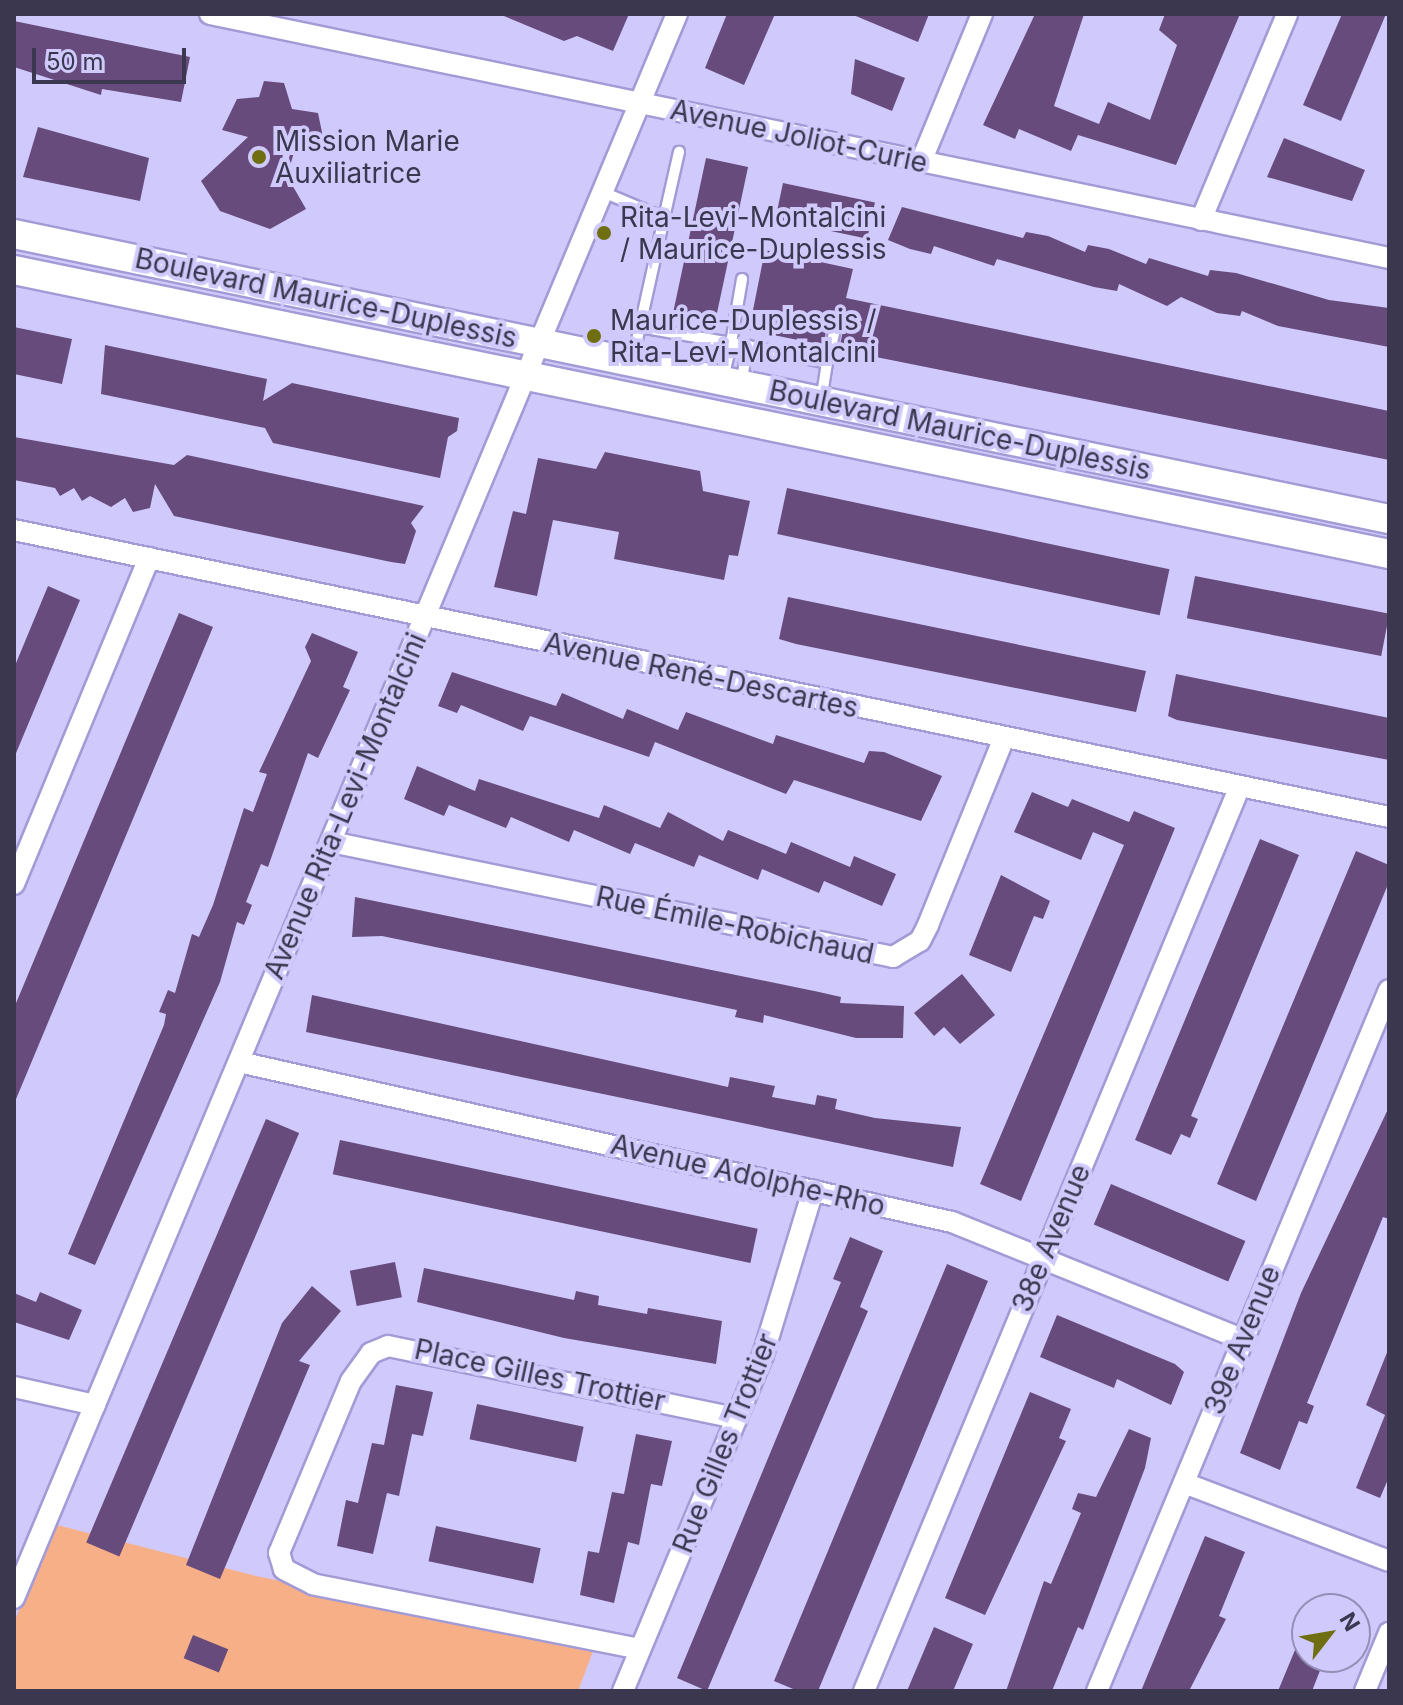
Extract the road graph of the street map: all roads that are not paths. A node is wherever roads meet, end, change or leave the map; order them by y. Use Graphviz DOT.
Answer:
graph roads {
  1 [pos="677,14"];
  2 [pos="982,14"];
  3 [pos="1287,14"];
  4 [pos="223,16"];
  5 [pos="641,103"];
  6 [pos="679,152"];
  7 [pos="921,162"];
  8 [pos="603,192"];
  9 [pos="664,218"];
  10 [pos="1201,220"];
  11 [pos="14,234"];
  12 [pos="1389,258"];
  13 [pos="14,270"];
  14 [pos="742,279"];
  15 [pos="838,317"];
  16 [pos="640,327"];
  17 [pos="543,343"];
  18 [pos="731,343"];
  19 [pos="748,346"];
  20 [pos="632,362"];
  21 [pos="827,363"];
  22 [pos="527,376"];
  23 [pos="732,383"];
  24 [pos="820,401"];
  25 [pos="1389,519"];
  26 [pos="14,530"];
  27 [pos="1389,554"];
  28 [pos="149,558"];
  29 [pos="424,616"];
  30 [pos="1004,738"];
  31 [pos="1240,786"];
  32 [pos="1389,817"];
  33 [pos="331,842"];
  34 [pos="14,884"];
  35 [pos="1389,990"];
  36 [pos="239,1062"];
  37 [pos="813,1190"];
  38 [pos="1042,1261"];
  39 [pos="1241,1339"];
  40 [pos="14,1387"];
  41 [pos="95,1405"];
  42 [pos="737,1418"];
  43 [pos="1184,1483"];
  44 [pos="1389,1561"];
  45 [pos="14,1598"];
  46 [pos="1389,1633"];
  47 [pos="640,1649"];
  48 [pos="623,1691"];
  49 [pos="864,1691"];
  50 [pos="1097,1691"];
  51 [pos="1365,1691"];
  1 -- 5 [label="street, Avenue Rita-Levi-Montalcini"];
  2 -- 7 [label="street"];
  3 -- 10 [label="street"];
  4 -- 5 [label="street, Avenue Joliot-Curie"];
  5 -- 7 [label="street, Avenue Joliot-Curie"];
  5 -- 8 [label="street, Avenue Rita-Levi-Montalcini"];
  6 -- 9 [label="lane"];
  7 -- 10 [label="street, Avenue Joliot-Curie"];
  8 -- 9 [label="lane"];
  8 -- 17 [label="street, Avenue Rita-Levi-Montalcini"];
  9 -- 16 [label="lane"];
  10 -- 12 [label="street, Avenue Joliot-Curie"];
  11 -- 17 [label="street, Boulevard Maurice-Duplessis"];
  13 -- 22 [label="street, Boulevard Maurice-Duplessis"];
  14 -- 18 [label="lane"];
  15 -- 21 [label="lane"];
  16 -- 18 [label="lane"];
  16 -- 20 [label="lane"];
  17 -- 20 [label="street, Boulevard Maurice-Duplessis"];
  17 -- 22 [label="street, Avenue Rita-Levi-Montalcini"];
  18 -- 19 [label="lane"];
  18 -- 23 [label="lane"];
  19 -- 21 [label="lane"];
  19 -- 23 [label="lane"];
  20 -- 23 [label="street, Boulevard Maurice-Duplessis"];
  21 -- 24 [label="lane"];
  22 -- 27 [label="street, Boulevard Maurice-Duplessis"];
  22 -- 29 [label="street, Avenue Rita-Levi-Montalcini"];
  23 -- 24 [label="street, Boulevard Maurice-Duplessis"];
  24 -- 25 [label="street, Boulevard Maurice-Duplessis"];
  26 -- 28 [label="street, Avenue René-Descartes"];
  28 -- 29 [label="street, Avenue René-Descartes"];
  28 -- 34 [label="street"];
  29 -- 30 [label="street, Avenue René-Descartes"];
  29 -- 33 [label="street, Avenue Rita-Levi-Montalcini"];
  30 -- 31 [label="street, Avenue René-Descartes"];
  30 -- 33 [label="street, Rue Émile-Robichaud"];
  31 -- 32 [label="street, Avenue René-Descartes"];
  31 -- 38 [label="street, 38e Avenue"];
  33 -- 36 [label="street, Avenue Rita-Levi-Montalcini"];
  35 -- 39 [label="street, 39e Avenue"];
  36 -- 37 [label="street, Avenue Adolphe-Rho"];
  36 -- 41 [label="street, Avenue Rita-Levi-Montalcini"];
  37 -- 38 [label="street, Avenue Adolphe-Rho"];
  37 -- 42 [label="street, Rue Gilles Trottier"];
  38 -- 39 [label="street, Avenue Adolphe-Rho"];
  38 -- 49 [label="street, 38e Avenue"];
  39 -- 43 [label="street, 39e Avenue"];
  40 -- 41 [label="street"];
  41 -- 45 [label="street, Avenue Rita-Levi-Montalcini"];
  42 -- 47 [label="street, Rue Gilles Trottier"];
  42 -- 47 [label="street, Place Gilles Trottier"];
  43 -- 44 [label="street"];
  43 -- 50 [label="street, 39e Avenue"];
  46 -- 51 [label="street"];
  47 -- 48 [label="street, Rue Gilles Trottier"];
}
